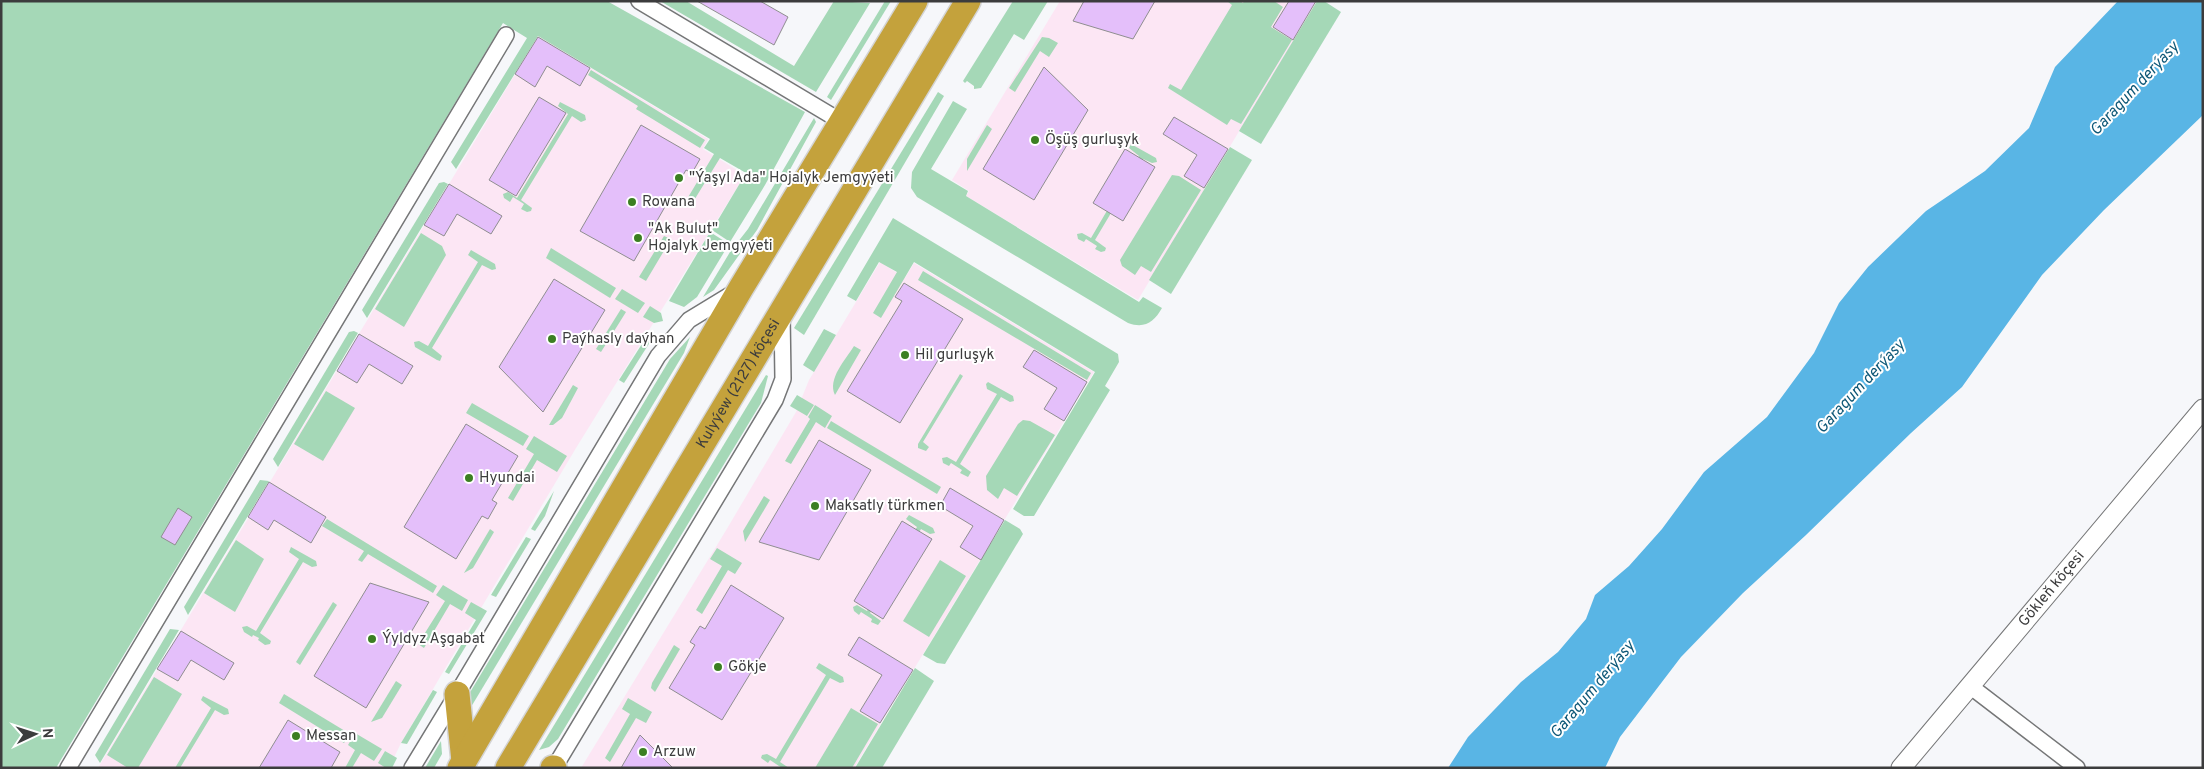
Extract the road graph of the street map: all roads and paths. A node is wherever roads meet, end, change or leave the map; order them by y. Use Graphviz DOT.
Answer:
graph roads {
  1 [pos="640,1"];
  2 [pos="915,1"];
  3 [pos="968,1"];
  4 [pos="506,36"];
  5 [pos="842,122"];
  6 [pos="741,288"];
  7 [pos="781,310"];
  8 [pos="2203,409"];
  9 [pos="1970,686"];
  10 [pos="458,694"];
  11 [pos="462,765"];
  12 [pos="68,768"];
  13 [pos="412,768"];
  14 [pos="508,768"];
  15 [pos="554,768"];
  16 [pos="1901,768"];
  17 [pos="2077,768"];
  1 -- 5 [label="street"];
  2 -- 5 [label="highway"];
  3 -- 7 [label="highway, Kulyýew (2127) köçesi"];
  4 -- 12 [label="street"];
  5 -- 6 [label="highway"];
  6 -- 10 [label="street"];
  6 -- 11 [label="highway"];
  7 -- 14 [label="highway, Kulyýew (2127) köçesi"];
  7 -- 15 [label="street"];
  8 -- 9 [label="street, Gökleň köçesi"];
  9 -- 16 [label="street, Gökleň köçesi"];
  9 -- 17 [label="street"];
  10 -- 11 [label="highway"];
  10 -- 13 [label="street"];
}
